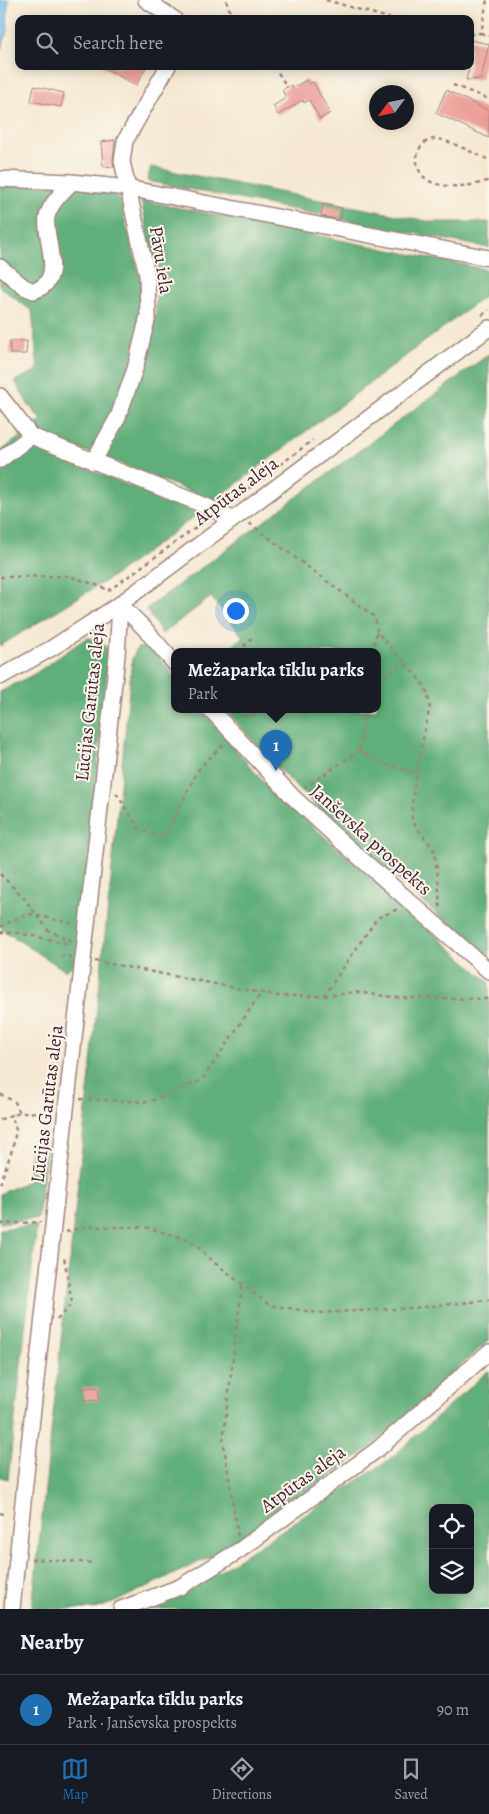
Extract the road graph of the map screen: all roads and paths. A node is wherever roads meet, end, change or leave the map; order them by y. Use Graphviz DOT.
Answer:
graph roads {
  1 [pos="146,0"];
  2 [pos="226,0"];
  3 [pos="326,0"];
  4 [pos="487,0"];
  5 [pos="168,15"];
  6 [pos="232,15"];
  7 [pos="378,15"];
  8 [pos="474,34"];
  9 [pos="481,34"];
  10 [pos="489,36"];
  11 [pos="166,70"];
  12 [pos="276,70"];
  13 [pos="453,85"];
  14 [pos="287,88"];
  15 [pos="489,99"];
  16 [pos="486,159"];
  17 [pos="0,179"];
  18 [pos="489,180"];
  19 [pos="72,182"];
  20 [pos="127,188"];
  21 [pos="489,258"];
  22 [pos="0,267"];
  23 [pos="489,310"];
  24 [pos="476,320"];
  25 [pos="489,328"];
  26 [pos="0,396"];
  27 [pos="30,436"];
  28 [pos="315,439"];
  29 [pos="0,460"];
  30 [pos="93,462"];
  31 [pos="217,512"];
  32 [pos="258,518"];
  33 [pos="240,519"];
  34 [pos="0,577"];
  35 [pos="108,591"];
  36 [pos="120,604"];
  37 [pos="377,632"];
  38 [pos="252,638"];
  39 [pos="242,648"];
  40 [pos="373,648"];
  41 [pos="171,659"];
  42 [pos="404,662"];
  43 [pos="0,677"];
  44 [pos="381,677"];
  45 [pos="214,713"];
  46 [pos="240,713"];
  47 [pos="256,713"];
  48 [pos="364,713"];
  49 [pos="234,735"];
  50 [pos="359,751"];
  51 [pos="416,773"];
  52 [pos="103,781"];
  53 [pos="292,796"];
  54 [pos="0,874"];
  55 [pos="411,904"];
  56 [pos="37,915"];
  57 [pos="87,926"];
  58 [pos="0,927"];
  59 [pos="441,930"];
  60 [pos="0,932"];
  61 [pos="84,953"];
  62 [pos="489,971"];
  63 [pos="262,993"];
  64 [pos="324,996"];
  65 [pos="489,999"];
  66 [pos="0,1094"];
  67 [pos="76,1099"];
  68 [pos="20,1113"];
  69 [pos="11,1114"];
  70 [pos="66,1114"];
  71 [pos="0,1120"];
  72 [pos="0,1184"];
  73 [pos="0,1224"];
  74 [pos="56,1228"];
  75 [pos="63,1250"];
  76 [pos="242,1285"];
  77 [pos="489,1300"];
  78 [pos="54,1326"];
  79 [pos="489,1352"];
  80 [pos="240,1550"];
  81 [pos="17,1558"];
  82 [pos="93,1563"];
  83 [pos="124,1608"];
  84 [pos="12,1609"];
  1 -- 5 [label="street"];
  2 -- 6 [label="path"];
  3 -- 7 [label="path"];
  4 -- 9 [label="path"];
  8 -- 9 [label="path"];
  9 -- 10 [label="path"];
  11 -- 20 [label="street, Pāvu iela"];
  12 -- 14 [label="path"];
  13 -- 15 [label="path"];
  16 -- 18 [label="path"];
  17 -- 19 [label="street"];
  19 -- 20 [label="street"];
  19 -- 22 [label="street"];
  20 -- 21 [label="street"];
  20 -- 30 [label="street, Pāvu iela"];
  23 -- 24 [label="path"];
  25 -- 33 [label="street, Atpūtas aleja"];
  26 -- 27 [label="street"];
  27 -- 29 [label="street"];
  27 -- 30 [label="street"];
  28 -- 31 [label="path"];
  30 -- 31 [label="street"];
  31 -- 33 [label="street"];
  31 -- 35 [label="path"];
  32 -- 33 [label="path"];
  33 -- 36 [label="street, Atpūtas aleja"];
  33 -- 37 [label="path"];
  34 -- 35 [label="path"];
  35 -- 36 [label="path"];
  36 -- 41 [label="street"];
  36 -- 43 [label="street, Atpūtas aleja"];
  36 -- 52 [label="street, Lūcijas Garūtas aleja"];
  37 -- 40 [label="path"];
  37 -- 42 [label="path"];
  38 -- 39 [label="path"];
  42 -- 44 [label="path"];
  42 -- 51 [label="path"];
  45 -- 49 [label="street, Janševska prospekts"];
  46 -- 47 [label="path"];
  48 -- 50 [label="path"];
  49 -- 52 [label="path"];
  49 -- 53 [label="street, Janševska prospekts"];
  50 -- 51 [label="path"];
  50 -- 53 [label="path"];
  51 -- 59 [label="path"];
  52 -- 57 [label="street, Lūcijas Garūtas aleja"];
  53 -- 55 [label="street, Janševska prospekts"];
  54 -- 56 [label="path"];
  55 -- 59 [label="street, Janševska prospekts"];
  55 -- 64 [label="path"];
  56 -- 57 [label="path"];
  56 -- 58 [label="path"];
  56 -- 61 [label="path"];
  57 -- 61 [label="street, Lūcijas Garūtas aleja"];
  59 -- 62 [label="street, Janševska prospekts"];
  60 -- 61 [label="path"];
  61 -- 63 [label="path"];
  61 -- 70 [label="street, Lūcijas Garūtas aleja"];
  63 -- 64 [label="path"];
  63 -- 67 [label="path"];
  64 -- 65 [label="path"];
  66 -- 68 [label="path"];
  68 -- 69 [label="path"];
  68 -- 70 [label="path"];
  69 -- 71 [label="path"];
  69 -- 72 [label="path"];
  70 -- 74 [label="street, Lūcijas Garūtas aleja"];
  73 -- 74 [label="path"];
  74 -- 76 [label="path"];
  74 -- 81 [label="street, Lūcijas Garūtas aleja"];
  75 -- 78 [label="path"];
  76 -- 77 [label="path"];
  76 -- 80 [label="path"];
  79 -- 80 [label="street, Atpūtas aleja"];
  80 -- 83 [label="street, Atpūtas aleja"];
  81 -- 82 [label="path"];
  81 -- 84 [label="street, Lūcijas Garūtas aleja"];
}
